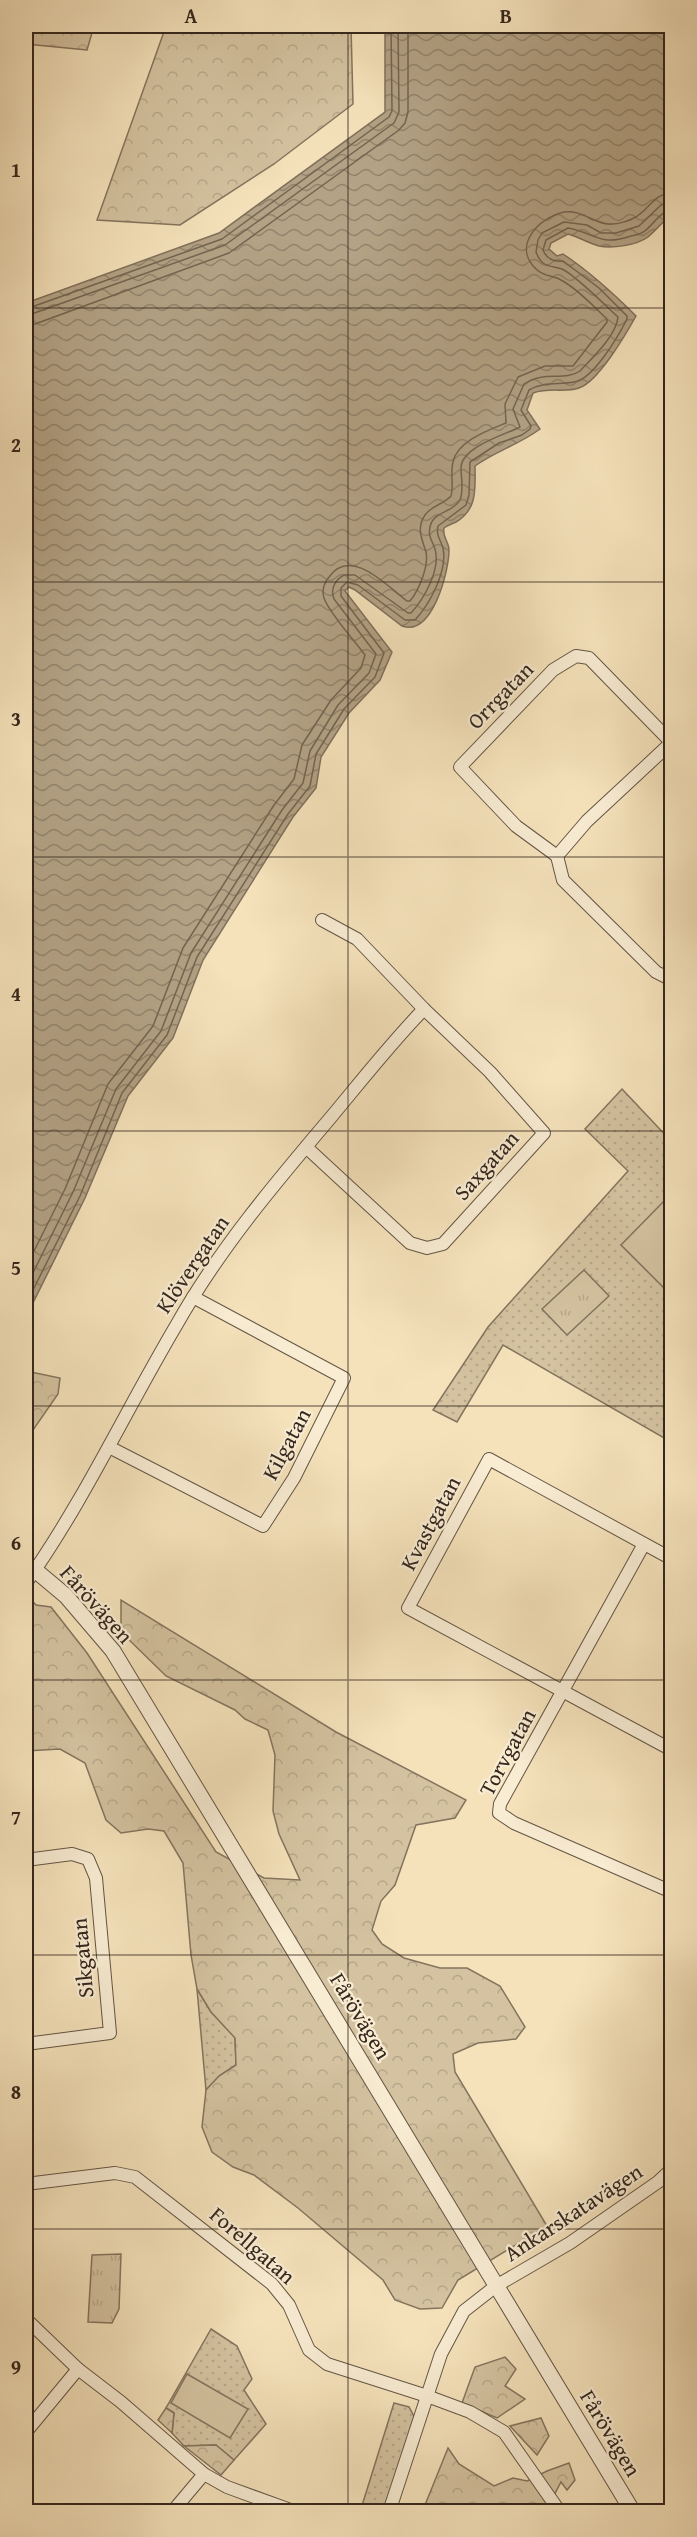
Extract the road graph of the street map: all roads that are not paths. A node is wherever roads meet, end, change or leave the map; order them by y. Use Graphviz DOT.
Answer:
graph roads {
  1 [pos="671,743"];
  2 [pos="557,856"];
  3 [pos="322,920"];
  4 [pos="672,981"];
  5 [pos="424,1009"];
  6 [pos="306,1147"];
  7 [pos="193,1297"];
  8 [pos="109,1447"];
  9 [pos="644,1544"];
  10 [pos="672,1558"];
  11 [pos="30,1567"];
  12 [pos="26,1583"];
  13 [pos="562,1693"];
  14 [pos="672,1750"];
  15 [pos="26,1860"];
  16 [pos="672,1892"];
  17 [pos="26,2044"];
  18 [pos="672,2169"];
  19 [pos="26,2184"];
  20 [pos="496,2286"];
  21 [pos="26,2319"];
  22 [pos="78,2369"];
  23 [pos="428,2396"];
  24 [pos="26,2432"];
  25 [pos="204,2474"];
  26 [pos="172,2511"];
  27 [pos="296,2511"];
  28 [pos="390,2511"];
  29 [pos="560,2511"];
  30 [pos="633,2511"];
  1 -- 2 [label="street"];
  1 -- 2 [label="street, Orrgatan"];
  2 -- 4 [label="street"];
  3 -- 5 [label="street, Saxgatan"];
  5 -- 6 [label="street, Klövergatan"];
  5 -- 6 [label="street, Saxgatan"];
  6 -- 7 [label="street, Klövergatan"];
  7 -- 8 [label="street, Klövergatan"];
  7 -- 8 [label="street, Kilgatan"];
  8 -- 11 [label="street, Klövergatan"];
  9 -- 10 [label="street"];
  9 -- 13 [label="street, Torvgatan"];
  9 -- 13 [label="street, Kvastgatan"];
  11 -- 12 [label="street"];
  11 -- 20 [label="street, Fårövägen"];
  13 -- 14 [label="street"];
  13 -- 16 [label="street, Torvgatan"];
  15 -- 17 [label="street, Sikgatan"];
  18 -- 20 [label="street, Ankarskatavägen"];
  19 -- 23 [label="street, Forellgatan"];
  20 -- 23 [label="street, Ankarskatavägen"];
  20 -- 30 [label="street, Fårövägen"];
  21 -- 22 [label="street"];
  22 -- 24 [label="street"];
  22 -- 25 [label="street"];
  23 -- 28 [label="street, Ankarskatavägen"];
  23 -- 29 [label="street, Forellgatan"];
  25 -- 26 [label="street"];
  25 -- 27 [label="street"];
}
